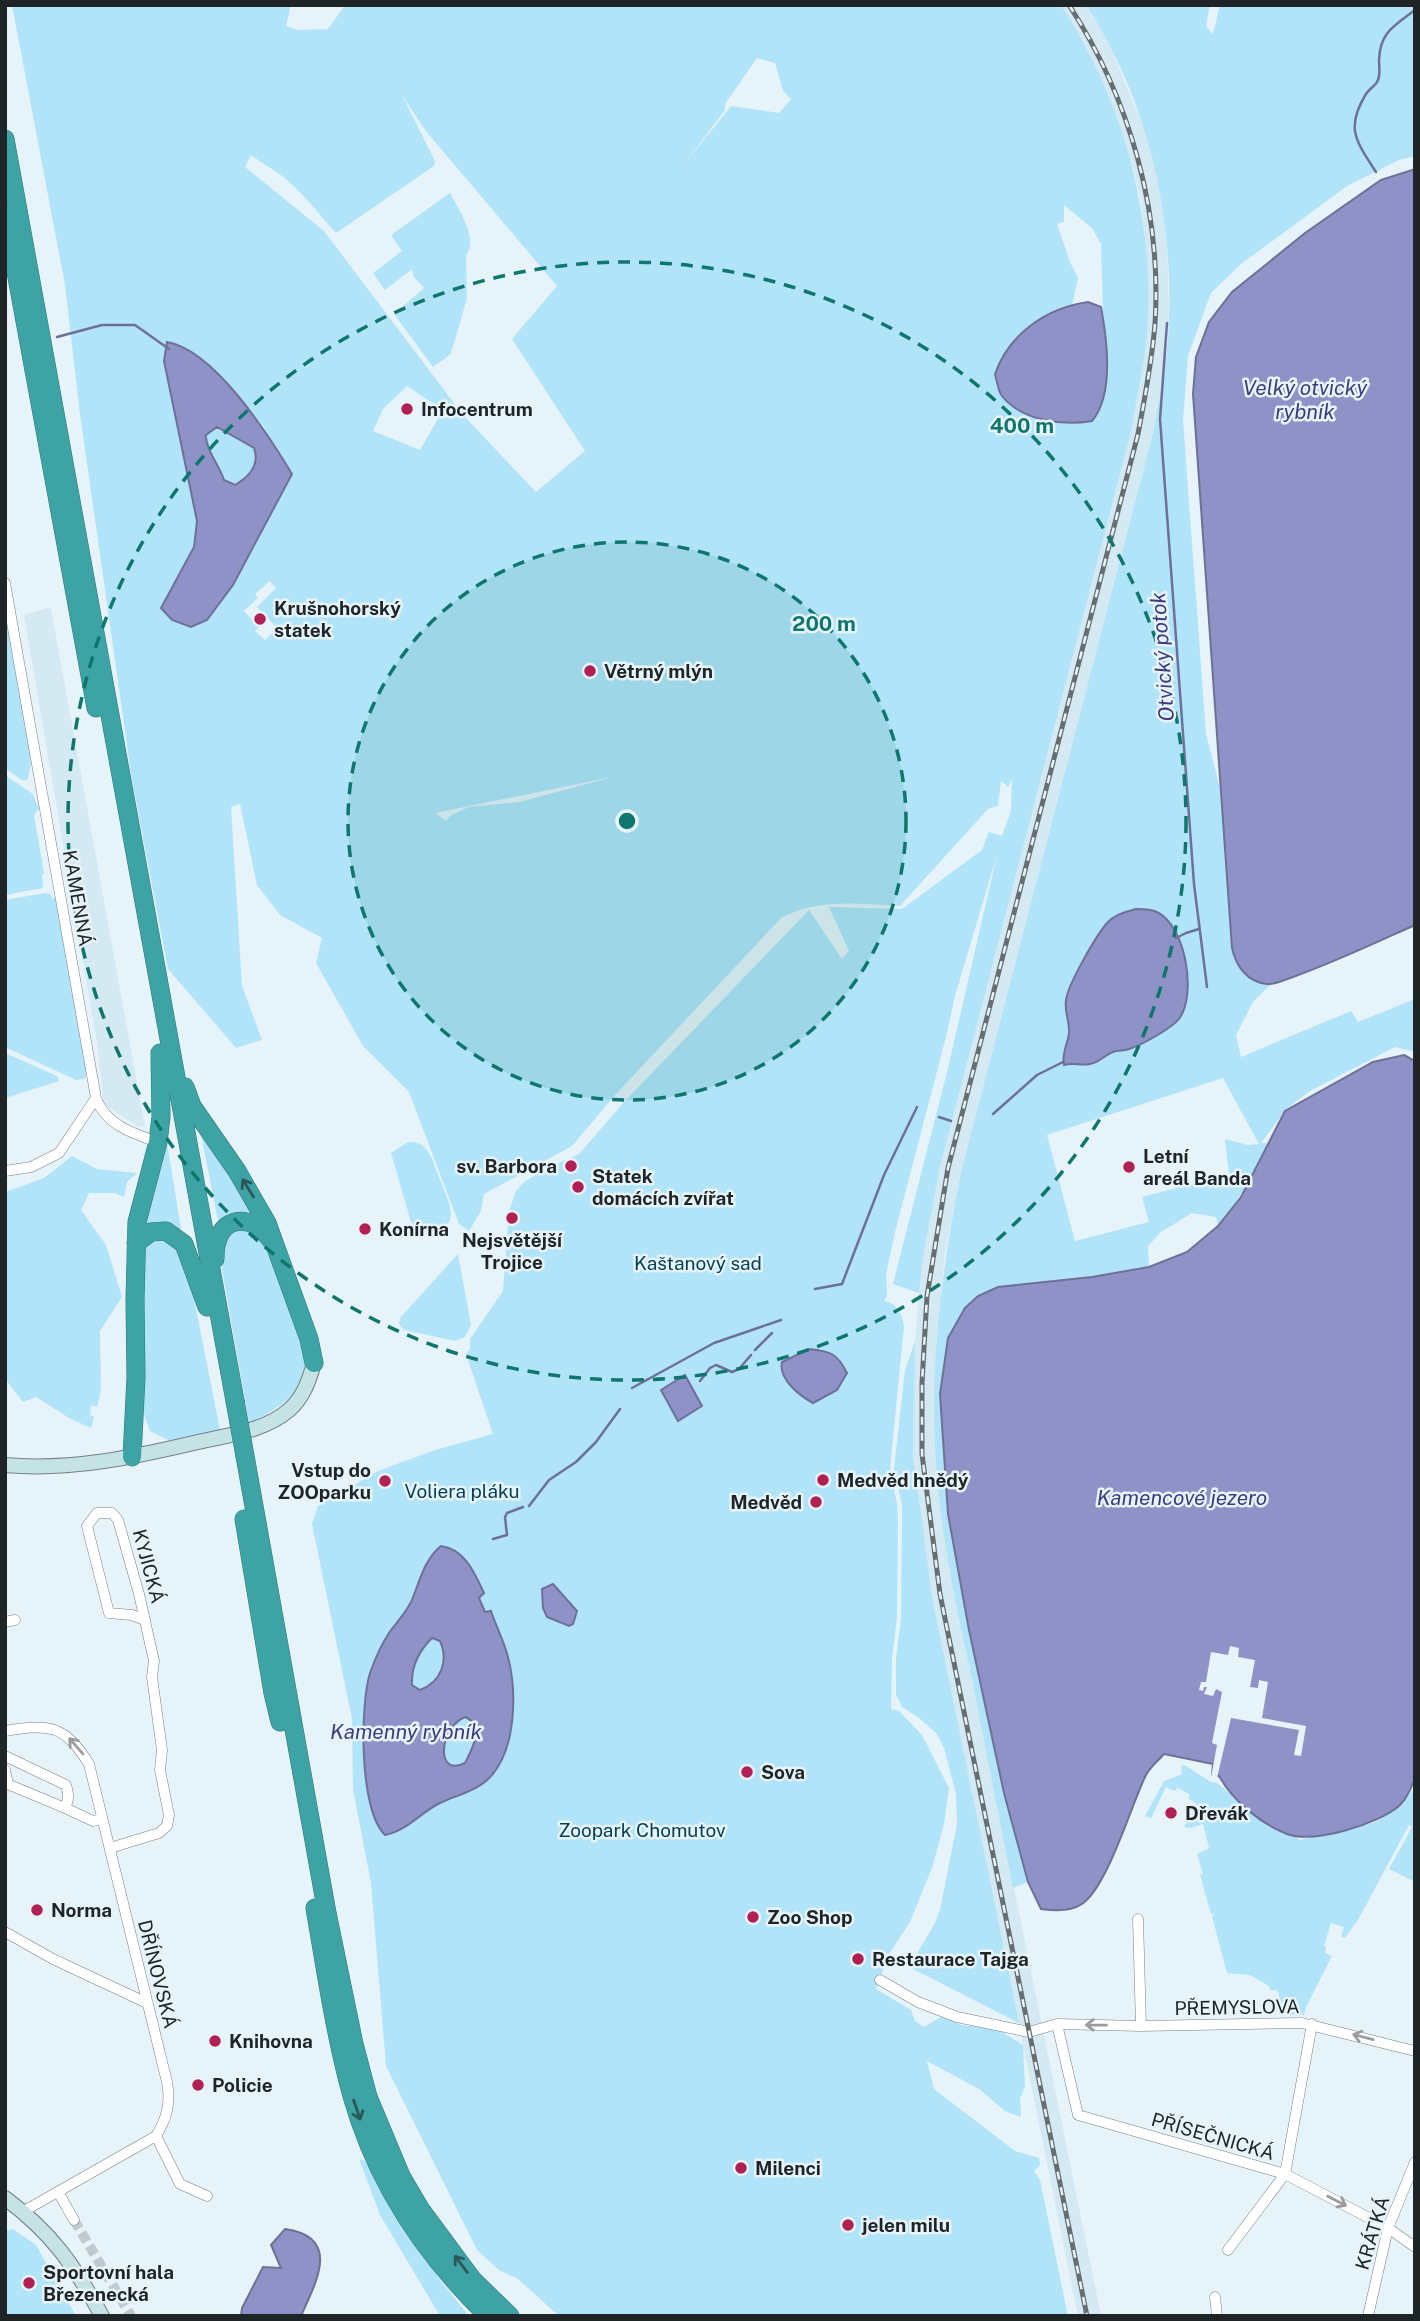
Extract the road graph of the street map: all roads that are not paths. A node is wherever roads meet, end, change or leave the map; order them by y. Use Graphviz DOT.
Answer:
graph roads {
  1 [pos="5,139"];
  2 [pos="5,212"];
  3 [pos="5,250"];
  4 [pos="17,281"];
  5 [pos="5,583"];
  6 [pos="165,1052"];
  7 [pos="96,1098"];
  8 [pos="158,1142"];
  9 [pos="5,1171"];
  10 [pos="135,1243"];
  11 [pos="276,1250"];
  12 [pos="214,1282"];
  13 [pos="207,1307"];
  14 [pos="314,1363"];
  15 [pos="229,1404"];
  16 [pos="132,1457"];
  17 [pos="239,1458"];
  18 [pos="5,1465"];
  19 [pos="145,1620"];
  20 [pos="5,1731"];
  21 [pos="5,1756"];
  22 [pos="5,1770"];
  23 [pos="7,1783"];
  24 [pos="65,1808"];
  25 [pos="101,1813"];
  26 [pos="110,1848"];
  27 [pos="1138,1919"];
  28 [pos="5,1932"];
  29 [pos="880,1980"];
  30 [pos="147,2004"];
  31 [pos="1057,2024"];
  32 [pos="1312,2024"];
  33 [pos="1141,2026"];
  34 [pos="1415,2050"];
  35 [pos="156,2136"];
  36 [pos="1415,2162"];
  37 [pos="1285,2175"];
  38 [pos="58,2192"];
  39 [pos="207,2196"];
  40 [pos="5,2198"];
  41 [pos="24,2211"];
  42 [pos="74,2220"];
  43 [pos="1388,2228"];
  44 [pos="1415,2247"];
  45 [pos="1228,2250"];
  46 [pos="1215,2297"];
  47 [pos="102,2316"];
  48 [pos="488,2316"];
  49 [pos="510,2316"];
  50 [pos="1217,2316"];
  51 [pos="1368,2316"];
  1 -- 6 [label="highway"];
  2 -- 4 [label="highway"];
  3 -- 4 [label="highway"];
  4 -- 6 [label="highway"];
  5 -- 7 [label="street, KAMENNÁ"];
  6 -- 8 [label="highway"];
  11 -- 6 [label="highway, one-way"];
  6 -- 12 [label="highway"];
  6 -- 13 [label="highway"];
  7 -- 8 [label="street"];
  7 -- 9 [label="street"];
  8 -- 10 [label="highway"];
  10 -- 13 [label="highway"];
  10 -- 16 [label="highway"];
  11 -- 12 [label="highway"];
  11 -- 14 [label="highway"];
  12 -- 15 [label="highway"];
  13 -- 15 [label="highway"];
  14 -- 16 [label="street"];
  15 -- 17 [label="highway, bridge"];
  16 -- 18 [label="street"];
  17 -- 48 [label="highway, one-way"];
  49 -- 17 [label="highway, one-way"];
  19 -- 19 [label="street, KYJICKÁ"];
  19 -- 26 [label="street, KYJICKÁ"];
  25 -- 20 [label="street, DŘÍNOVSKÁ, one-way"];
  21 -- 24 [label="street"];
  22 -- 23 [label="street"];
  23 -- 24 [label="street"];
  24 -- 25 [label="street"];
  25 -- 26 [label="street, DŘÍNOVSKÁ"];
  26 -- 30 [label="street, DŘÍNOVSKÁ"];
  27 -- 33 [label="street"];
  28 -- 30 [label="street"];
  29 -- 31 [label="street, PŘEMYSLOVA"];
  30 -- 35 [label="street, DŘÍNOVSKÁ"];
  33 -- 31 [label="street, PŘEMYSLOVA, one-way"];
  31 -- 37 [label="street, PŘÍSEČNICKÁ"];
  32 -- 33 [label="street, PŘEMYSLOVA"];
  34 -- 32 [label="street, PŘEMYSLOVA, one-way"];
  32 -- 37 [label="street"];
  35 -- 38 [label="street"];
  35 -- 39 [label="street"];
  36 -- 43 [label="street, KRÁTKÁ"];
  37 -- 43 [label="street, PŘÍSEČNICKÁ, one-way"];
  37 -- 45 [label="street"];
  38 -- 41 [label="street"];
  38 -- 42 [label="street"];
  40 -- 41 [label="street"];
  41 -- 47 [label="street"];
  43 -- 44 [label="street, PŘÍSEČNICKÁ"];
  43 -- 51 [label="street, KRÁTKÁ"];
  46 -- 50 [label="street"];
}
